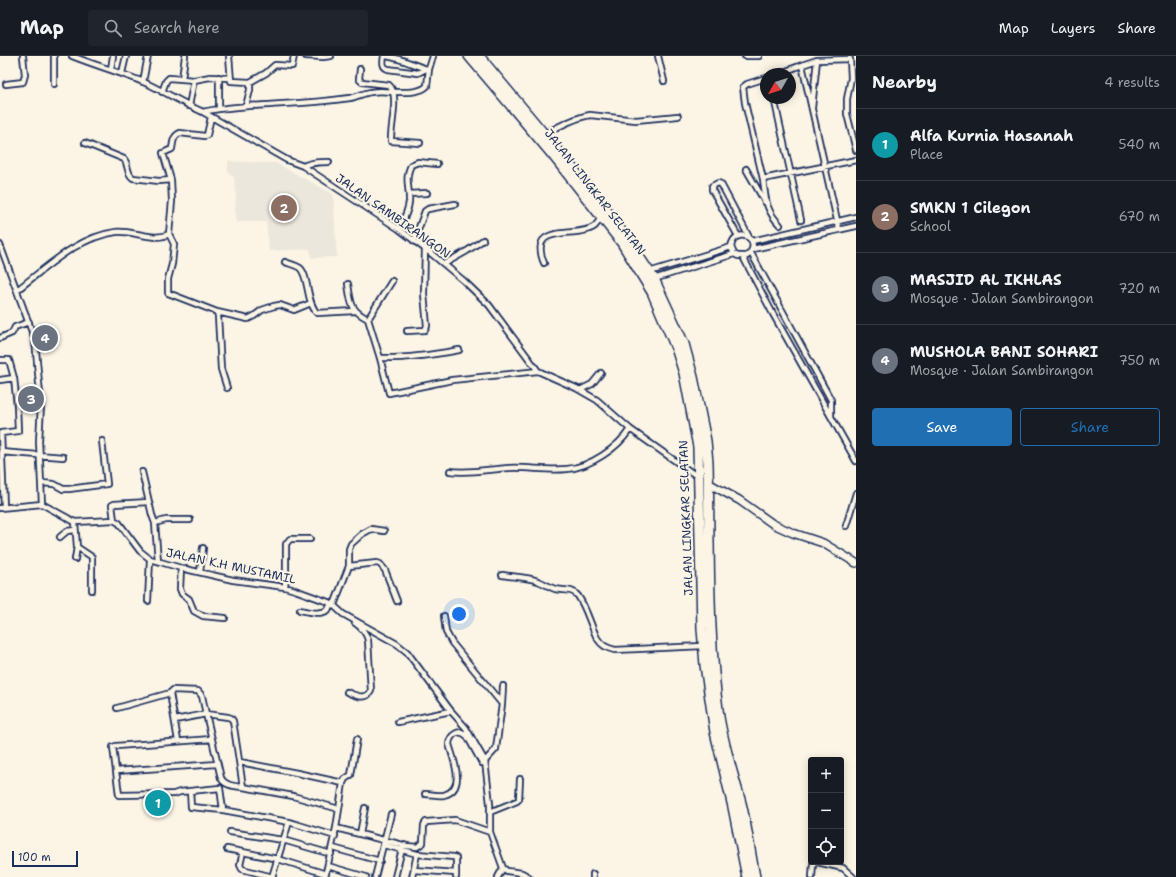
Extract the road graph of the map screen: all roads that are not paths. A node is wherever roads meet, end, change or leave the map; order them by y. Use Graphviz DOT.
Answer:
graph roads {
  1 [pos="23,56"];
  2 [pos="54,56"];
  3 [pos="72,56"];
  4 [pos="113,56"];
  5 [pos="126,56"];
  6 [pos="148,56"];
  7 [pos="185,56"];
  8 [pos="229,56"];
  9 [pos="294,56"];
  10 [pos="306,56"];
  11 [pos="331,56"];
  12 [pos="385,56"];
  13 [pos="433,56"];
  14 [pos="470,56"];
  15 [pos="479,56"];
  16 [pos="658,56"];
  17 [pos="745,56"];
  18 [pos="759,56"];
  19 [pos="850,58"];
  20 [pos="856,59"];
  21 [pos="817,60"];
  22 [pos="802,65"];
  23 [pos="794,68"];
  24 [pos="111,69"];
  25 [pos="427,69"];
  26 [pos="360,70"];
  27 [pos="122,73"];
  28 [pos="219,78"];
  29 [pos="230,78"];
  30 [pos="182,79"];
  31 [pos="194,80"];
  32 [pos="760,80"];
  33 [pos="143,82"];
  34 [pos="250,82"];
  35 [pos="664,82"];
  36 [pos="6,84"];
  37 [pos="54,84"];
  38 [pos="162,92"];
  39 [pos="393,92"];
  40 [pos="775,104"];
  41 [pos="189,106"];
  42 [pos="246,106"];
  43 [pos="219,108"];
  44 [pos="203,112"];
  45 [pos="812,113"];
  46 [pos="678,116"];
  47 [pos="211,117"];
  48 [pos="545,134"];
  49 [pos="85,143"];
  50 [pos="420,143"];
  51 [pos="856,150"];
  52 [pos="856,160"];
  53 [pos="329,162"];
  54 [pos="437,164"];
  55 [pos="303,166"];
  56 [pos="825,167"];
  57 [pos="746,169"];
  58 [pos="791,174"];
  59 [pos="763,179"];
  60 [pos="171,180"];
  61 [pos="427,193"];
  62 [pos="409,194"];
  63 [pos="595,201"];
  64 [pos="455,204"];
  65 [pos="766,205"];
  66 [pos="602,216"];
  67 [pos="856,218"];
  68 [pos="801,220"];
  69 [pos="837,221"];
  70 [pos="780,225"];
  71 [pos="856,226"];
  72 [pos="839,229"];
  73 [pos="399,230"];
  74 [pos="169,234"];
  75 [pos="738,236"];
  76 [pos="750,239"];
  77 [pos="414,240"];
  78 [pos="483,240"];
  79 [pos="0,245"];
  80 [pos="731,247"];
  81 [pos="424,248"];
  82 [pos="752,251"];
  83 [pos="734,254"];
  84 [pos="743,257"];
  85 [pos="285,262"];
  86 [pos="544,263"];
  87 [pos="444,264"];
  88 [pos="669,266"];
  89 [pos="672,274"];
  90 [pos="652,276"];
  91 [pos="392,281"];
  92 [pos="348,284"];
  93 [pos="17,290"];
  94 [pos="311,303"];
  95 [pos="355,311"];
  96 [pos="217,312"];
  97 [pos="368,319"];
  98 [pos="29,322"];
  99 [pos="673,329"];
  100 [pos="407,331"];
  101 [pos="0,338"];
  102 [pos="459,350"];
  103 [pos="380,358"];
  104 [pos="0,360"];
  105 [pos="538,371"];
  106 [pos="601,373"];
  107 [pos="14,378"];
  108 [pos="0,380"];
  109 [pos="228,388"];
  110 [pos="580,390"];
  111 [pos="41,405"];
  112 [pos="17,406"];
  113 [pos="831,416"];
  114 [pos="630,429"];
  115 [pos="1,440"];
  116 [pos="102,441"];
  117 [pos="1,454"];
  118 [pos="40,456"];
  119 [pos="63,457"];
  120 [pos="856,461"];
  121 [pos="450,471"];
  122 [pos="142,472"];
  123 [pos="700,478"];
  124 [pos="708,483"];
  125 [pos="41,484"];
  126 [pos="856,493"];
  127 [pos="149,502"];
  128 [pos="42,504"];
  129 [pos="2,507"];
  130 [pos="114,520"];
  131 [pos="190,520"];
  132 [pos="75,522"];
  133 [pos="155,523"];
  134 [pos="846,526"];
  135 [pos="75,530"];
  136 [pos="384,531"];
  137 [pos="704,536"];
  138 [pos="60,537"];
  139 [pos="310,539"];
  140 [pos="77,547"];
  141 [pos="203,548"];
  142 [pos="75,559"];
  143 [pos="150,559"];
  144 [pos="158,560"];
  145 [pos="856,563"];
  146 [pos="349,566"];
  147 [pos="181,568"];
  148 [pos="200,572"];
  149 [pos="502,575"];
  150 [pos="285,587"];
  151 [pos="92,590"];
  152 [pos="148,601"];
  153 [pos="397,601"];
  154 [pos="332,604"];
  155 [pos="300,610"];
  156 [pos="339,611"];
  157 [pos="444,616"];
  158 [pos="225,618"];
  159 [pos="703,646"];
  160 [pos="503,686"];
  161 [pos="170,692"];
  162 [pos="347,692"];
  163 [pos="502,704"];
  164 [pos="117,708"];
  165 [pos="451,711"];
  166 [pos="206,714"];
  167 [pos="175,720"];
  168 [pos="398,722"];
  169 [pos="212,739"];
  170 [pos="357,739"];
  171 [pos="178,741"];
  172 [pos="484,761"];
  173 [pos="240,762"];
  174 [pos="217,764"];
  175 [pos="486,768"];
  176 [pos="116,771"];
  177 [pos="520,779"];
  178 [pos="223,782"];
  179 [pos="343,783"];
  180 [pos="243,787"];
  181 [pos="220,788"];
  182 [pos="190,791"];
  183 [pos="425,794"];
  184 [pos="366,808"];
  185 [pos="339,809"];
  186 [pos="223,810"];
  187 [pos="490,812"];
  188 [pos="391,814"];
  189 [pos="288,822"];
  190 [pos="336,828"];
  191 [pos="230,832"];
  192 [pos="490,832"];
  193 [pos="360,834"];
  194 [pos="336,836"];
  195 [pos="283,840"];
  196 [pos="384,843"];
  197 [pos="333,848"];
  198 [pos="227,849"];
  199 [pos="402,849"];
  200 [pos="243,852"];
  201 [pos="331,854"];
  202 [pos="417,854"];
  203 [pos="278,859"];
  204 [pos="380,861"];
  205 [pos="813,865"];
  206 [pos="830,865"];
  207 [pos="328,866"];
  208 [pos="503,868"];
  209 [pos="414,870"];
  210 [pos="326,875"];
  211 [pos="456,875"];
  212 [pos="266,876"];
  213 [pos="272,877"];
  214 [pos="366,877"];
  215 [pos="375,877"];
  216 [pos="395,877"];
  217 [pos="412,877"];
  218 [pos="498,877"];
  219 [pos="529,877"];
  220 [pos="747,877"];
  221 [pos="755,877"];
  222 [pos="812,877"];
  223 [pos="853,877"];
  1 -- 36 [label="street"];
  2 -- 37 [label="street"];
  3 -- 24 [label="street, JALAN SAMBIRANGON"];
  4 -- 24 [label="street"];
  5 -- 27 [label="street"];
  6 -- 33 [label="street"];
  7 -- 30 [label="street"];
  8 -- 29 [label="street"];
  9 -- 34 [label="street"];
  10 -- 11 [label="street"];
  12 -- 25 [label="street"];
  12 -- 25 [label="street"];
  13 -- 25 [label="street"];
  14 -- 63 [label="highway, JALAN LINGKAR SELATAN"];
  15 -- 48 [label="highway, JALAN LINGKAR SELATAN"];
  16 -- 35 [label="street"];
  17 -- 18 [label="street"];
  19 -- 20 [label="street"];
  19 -- 21 [label="street"];
  19 -- 51 [label="street"];
  21 -- 22 [label="street"];
  21 -- 45 [label="street"];
  22 -- 23 [label="street"];
  22 -- 45 [label="street"];
  24 -- 27 [label="street, JALAN SAMBIRANGON"];
  25 -- 39 [label="street"];
  26 -- 39 [label="street"];
  27 -- 33 [label="street, JALAN SAMBIRANGON"];
  28 -- 29 [label="street"];
  28 -- 31 [label="street"];
  28 -- 43 [label="street"];
  29 -- 34 [label="street"];
  30 -- 31 [label="street"];
  30 -- 38 [label="street"];
  31 -- 41 [label="street"];
  32 -- 59 [label="street"];
  33 -- 38 [label="street, JALAN SAMBIRANGON"];
  34 -- 42 [label="street"];
  38 -- 41 [label="street, JALAN SAMBIRANGON"];
  39 -- 42 [label="street"];
  39 -- 50 [label="street"];
  40 -- 58 [label="street"];
  41 -- 44 [label="street, JALAN SAMBIRANGON"];
  42 -- 43 [label="street"];
  43 -- 44 [label="street"];
  44 -- 47 [label="street, JALAN SAMBIRANGON"];
  45 -- 56 [label="street"];
  46 -- 48 [label="street"];
  47 -- 55 [label="street, JALAN SAMBIRANGON"];
  47 -- 60 [label="street"];
  48 -- 63 [label="highway, JALAN LINGKAR SELATAN"];
  49 -- 60 [label="street"];
  52 -- 56 [label="street"];
  53 -- 55 [label="street"];
  54 -- 62 [label="street"];
  55 -- 73 [label="street, JALAN SAMBIRANGON"];
  56 -- 58 [label="street"];
  56 -- 69 [label="street"];
  57 -- 65 [label="street"];
  58 -- 59 [label="street"];
  58 -- 68 [label="street"];
  59 -- 65 [label="street"];
  60 -- 74 [label="street"];
  61 -- 62 [label="street"];
  62 -- 73 [label="street"];
  63 -- 66 [label="highway, JALAN LINGKAR SELATAN"];
  63 -- 90 [label="highway, JALAN LINGKAR SELATAN"];
  64 -- 77 [label="street"];
  65 -- 70 [label="street"];
  66 -- 86 [label="street"];
  66 -- 99 [label="highway, JALAN LINGKAR SELATAN"];
  67 -- 69 [label="street"];
  69 -- 72 [label="street"];
  69 -- 76 [label="street"];
  71 -- 72 [label="street"];
  72 -- 82 [label="street"];
  73 -- 77 [label="street, JALAN SAMBIRANGON"];
  74 -- 93 [label="street"];
  74 -- 96 [label="street"];
  75 -- 76 [label="street"];
  75 -- 76 [label="street"];
  75 -- 80 [label="street"];
  76 -- 82 [label="street"];
  77 -- 81 [label="street, JALAN SAMBIRANGON"];
  78 -- 87 [label="street"];
  79 -- 93 [label="street"];
  80 -- 83 [label="street"];
  80 -- 88 [label="street"];
  81 -- 87 [label="street, JALAN SAMBIRANGON"];
  81 -- 100 [label="street"];
  82 -- 84 [label="street"];
  82 -- 113 [label="street"];
  83 -- 84 [label="street"];
  83 -- 89 [label="street"];
  84 -- 113 [label="street"];
  85 -- 94 [label="street"];
  87 -- 105 [label="street, JALAN SAMBIRANGON"];
  88 -- 89 [label="street"];
  88 -- 90 [label="street"];
  89 -- 90 [label="street"];
  90 -- 99 [label="highway, JALAN LINGKAR SELATAN"];
  91 -- 97 [label="street"];
  92 -- 95 [label="street"];
  93 -- 98 [label="street"];
  94 -- 95 [label="street"];
  94 -- 96 [label="street"];
  95 -- 97 [label="street"];
  96 -- 109 [label="street"];
  97 -- 103 [label="street"];
  98 -- 101 [label="street"];
  98 -- 111 [label="street"];
  99 -- 123 [label="highway, JALAN LINGKAR SELATAN"];
  99 -- 124 [label="highway, JALAN LINGKAR SELATAN"];
  102 -- 103 [label="street"];
  103 -- 105 [label="street"];
  104 -- 107 [label="street"];
  105 -- 110 [label="street, JALAN SAMBIRANGON"];
  106 -- 110 [label="street"];
  107 -- 108 [label="street"];
  107 -- 112 [label="street"];
  110 -- 114 [label="street, JALAN SAMBIRANGON"];
  111 -- 112 [label="street"];
  111 -- 118 [label="street"];
  112 -- 115 [label="street"];
  113 -- 120 [label="street"];
  114 -- 121 [label="street"];
  114 -- 123 [label="street, JALAN SAMBIRANGON"];
  115 -- 117 [label="street"];
  116 -- 125 [label="street"];
  117 -- 118 [label="street"];
  117 -- 129 [label="street"];
  118 -- 119 [label="street"];
  118 -- 125 [label="street"];
  122 -- 127 [label="street"];
  123 -- 137 [label="highway, JALAN LINGKAR SELATAN"];
  124 -- 137 [label="highway, JALAN LINGKAR SELATAN"];
  124 -- 145 [label="street"];
  125 -- 128 [label="street"];
  126 -- 134 [label="street"];
  127 -- 130 [label="street"];
  127 -- 133 [label="street"];
  128 -- 129 [label="street"];
  128 -- 132 [label="street"];
  130 -- 132 [label="street"];
  130 -- 143 [label="street, JALAN K.H MUSTAMIL"];
  131 -- 133 [label="street"];
  132 -- 135 [label="street"];
  133 -- 144 [label="street"];
  135 -- 138 [label="street"];
  135 -- 140 [label="street"];
  136 -- 146 [label="street"];
  137 -- 159 [label="highway, JALAN LINGKAR SELATAN"];
  137 -- 221 [label="highway, JALAN LINGKAR SELATAN"];
  139 -- 150 [label="street"];
  140 -- 142 [label="street"];
  140 -- 151 [label="street"];
  141 -- 148 [label="street"];
  143 -- 144 [label="street, JALAN K.H MUSTAMIL"];
  143 -- 152 [label="street"];
  144 -- 147 [label="street, JALAN K.H MUSTAMIL"];
  146 -- 153 [label="street"];
  146 -- 154 [label="street"];
  147 -- 148 [label="street, JALAN K.H MUSTAMIL"];
  147 -- 158 [label="street"];
  148 -- 150 [label="street, JALAN K.H MUSTAMIL"];
  149 -- 159 [label="street"];
  150 -- 154 [label="street, JALAN K.H MUSTAMIL"];
  154 -- 155 [label="street"];
  154 -- 156 [label="street"];
  156 -- 162 [label="street"];
  156 -- 165 [label="street"];
  157 -- 163 [label="street"];
  159 -- 220 [label="highway, JALAN LINGKAR SELATAN"];
  160 -- 163 [label="street"];
  161 -- 164 [label="street"];
  161 -- 166 [label="street"];
  161 -- 167 [label="street"];
  163 -- 172 [label="street"];
  165 -- 168 [label="street"];
  165 -- 172 [label="street"];
  166 -- 167 [label="street"];
  166 -- 169 [label="street"];
  166 -- 173 [label="street"];
  167 -- 171 [label="street"];
  169 -- 171 [label="street"];
  169 -- 174 [label="street"];
  170 -- 179 [label="street"];
  171 -- 176 [label="street"];
  172 -- 175 [label="street"];
  173 -- 179 [label="street"];
  173 -- 180 [label="street"];
  174 -- 176 [label="street"];
  174 -- 178 [label="street"];
  175 -- 183 [label="street"];
  175 -- 187 [label="street"];
  176 -- 182 [label="street"];
  177 -- 187 [label="street"];
  178 -- 180 [label="street"];
  178 -- 181 [label="street"];
  179 -- 185 [label="street"];
  180 -- 185 [label="street"];
  181 -- 182 [label="street"];
  181 -- 186 [label="street"];
  182 -- 186 [label="street"];
  184 -- 193 [label="street"];
  185 -- 190 [label="street"];
  186 -- 189 [label="street"];
  187 -- 192 [label="street"];
  188 -- 196 [label="street"];
  189 -- 194 [label="street"];
  189 -- 195 [label="street"];
  190 -- 193 [label="street"];
  190 -- 194 [label="street"];
  191 -- 195 [label="street"];
  192 -- 196 [label="street"];
  192 -- 208 [label="street"];
  193 -- 196 [label="street"];
  194 -- 197 [label="street"];
  195 -- 201 [label="street"];
  195 -- 203 [label="street"];
  196 -- 199 [label="street"];
  196 -- 204 [label="street"];
  197 -- 201 [label="street"];
  197 -- 204 [label="street"];
  198 -- 200 [label="street"];
  199 -- 202 [label="street"];
  199 -- 216 [label="street"];
  200 -- 203 [label="street"];
  200 -- 212 [label="street"];
  201 -- 207 [label="street"];
  202 -- 209 [label="street"];
  202 -- 211 [label="street"];
  203 -- 210 [label="street"];
  203 -- 213 [label="street"];
  204 -- 215 [label="street"];
  205 -- 222 [label="street"];
  206 -- 223 [label="street"];
  207 -- 210 [label="street"];
  207 -- 214 [label="street"];
  208 -- 218 [label="street"];
  208 -- 219 [label="street"];
  209 -- 211 [label="street"];
  209 -- 217 [label="street"];
  212 -- 213 [label="street"];
}
